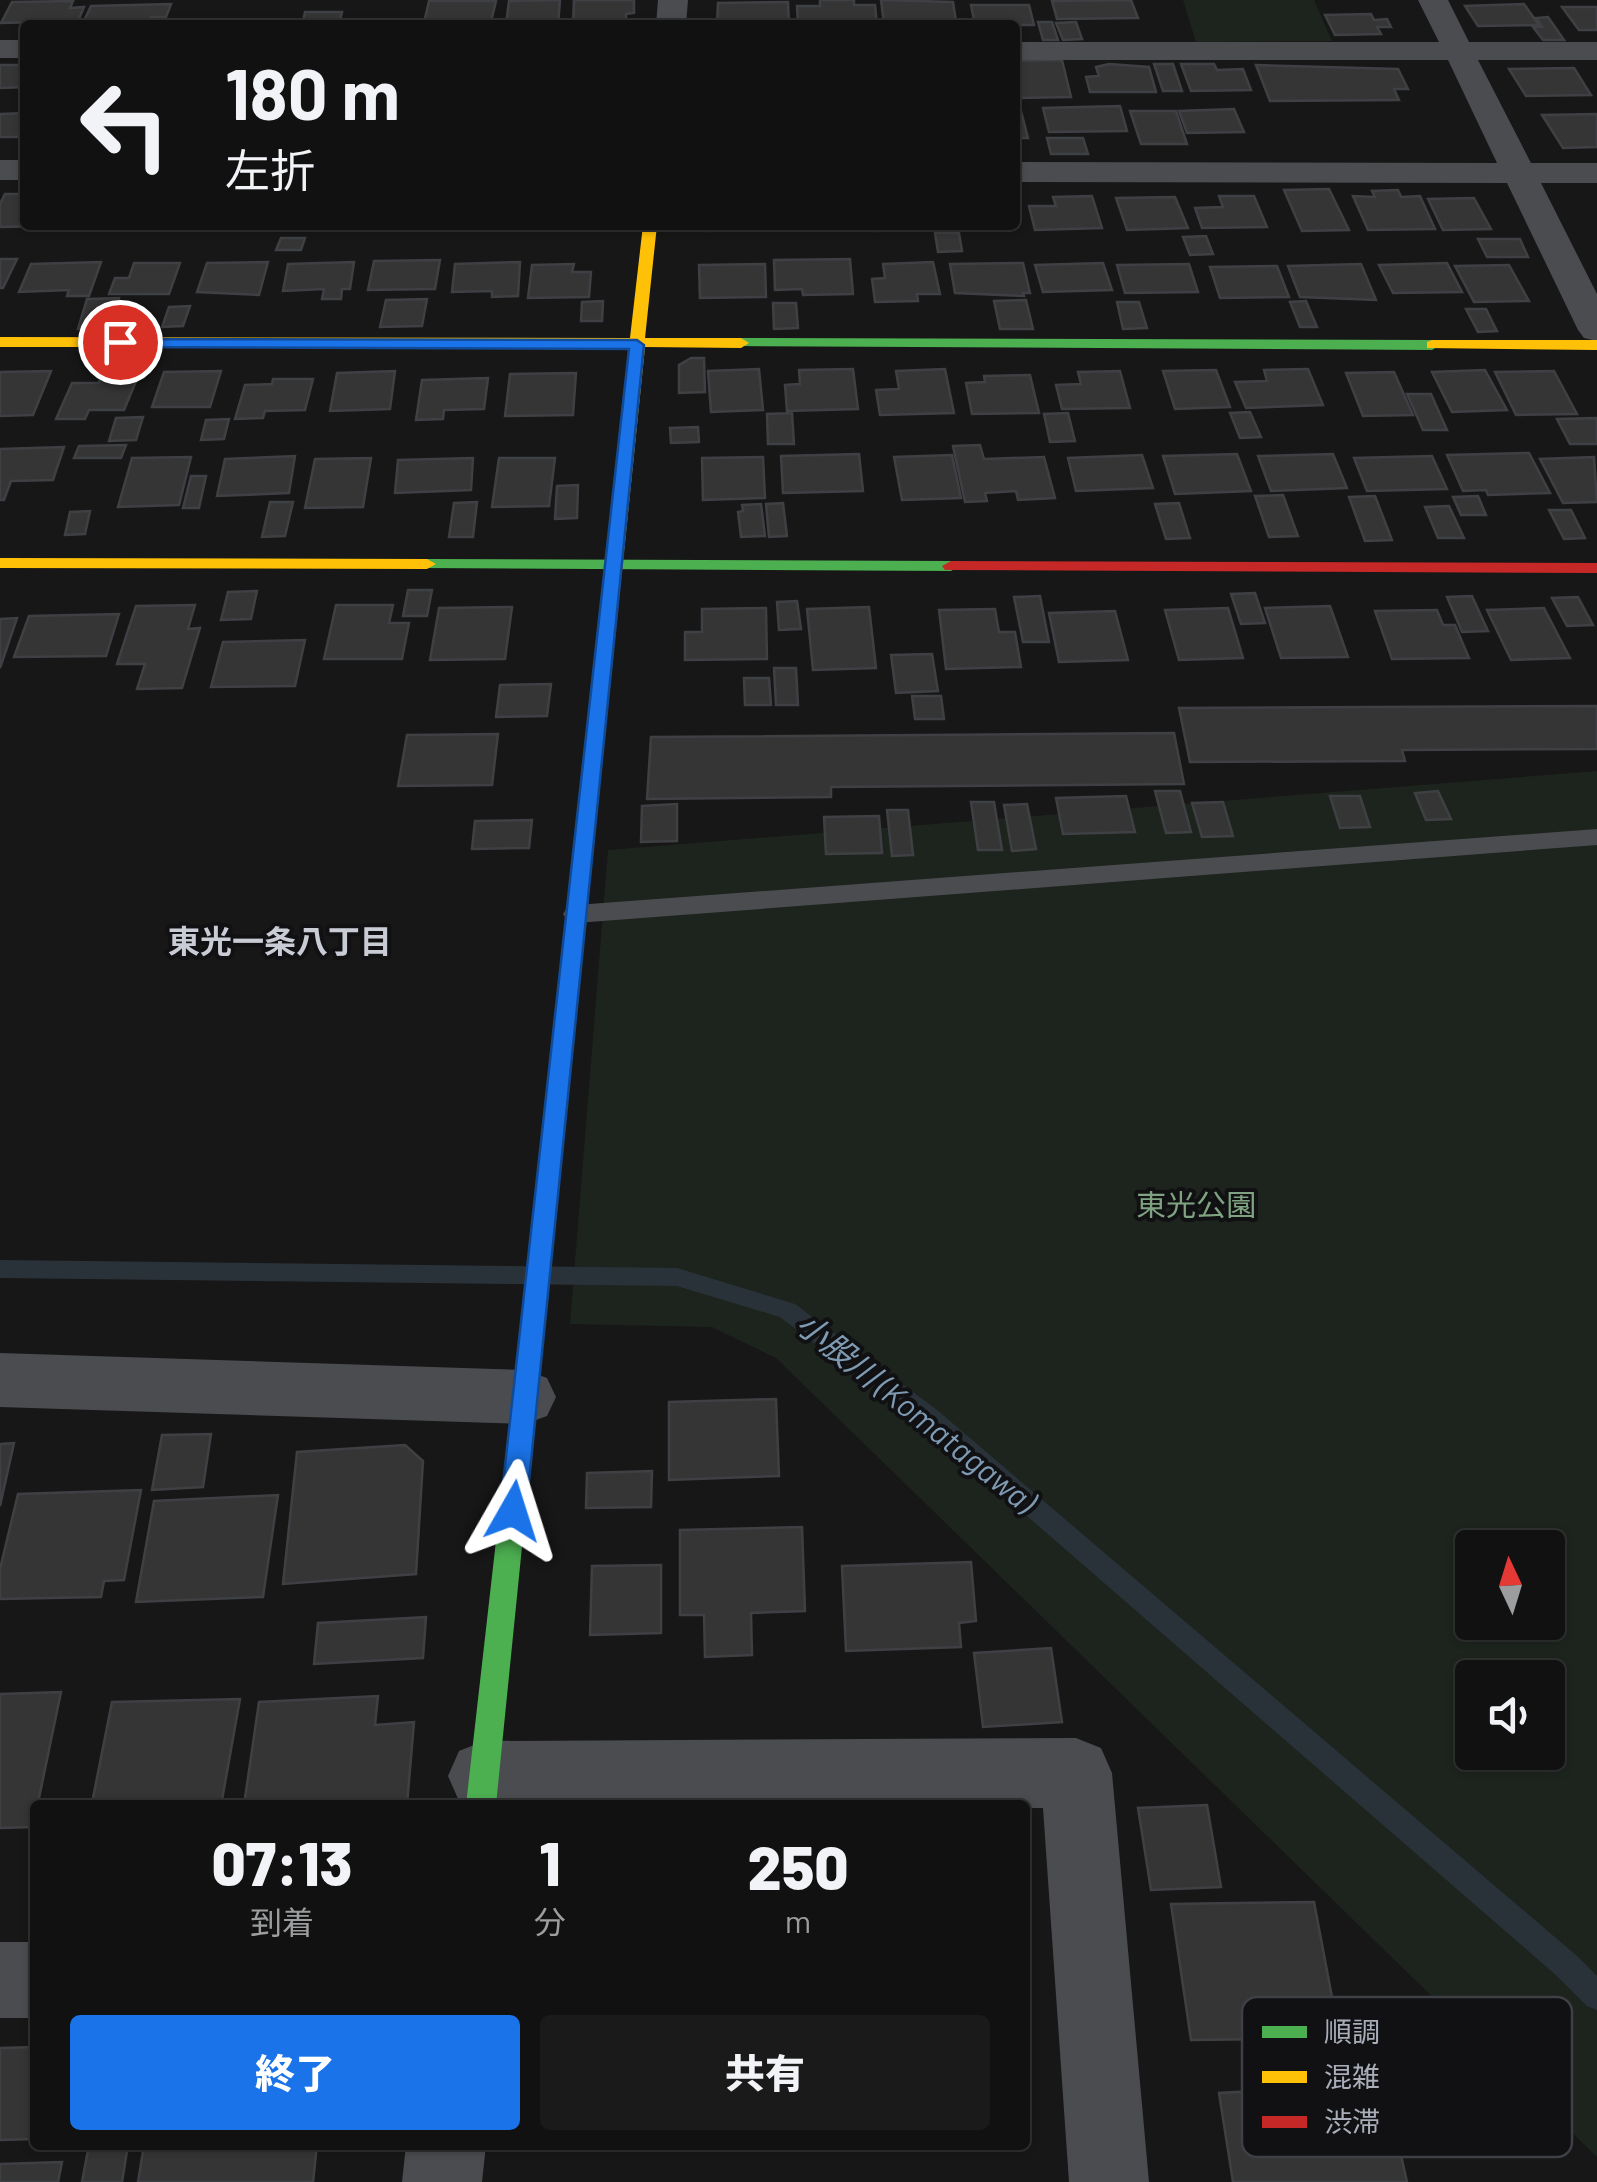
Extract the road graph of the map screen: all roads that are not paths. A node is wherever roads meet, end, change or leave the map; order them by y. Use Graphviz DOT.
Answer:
graph roads {
  1 [pos="1434,0"];
  2 [pos="1020,51"];
  3 [pos="1459,52"];
  4 [pos="1597,52"];
  5 [pos="1020,172"];
  6 [pos="1519,174"];
  7 [pos="1597,174"];
  8 [pos="649,230"];
  9 [pos="1597,330"];
  10 [pos="0,342"];
  11 [pos="637,345"];
  12 [pos="1597,345"];
  13 [pos="0,564"];
  14 [pos="614,566"];
  15 [pos="1597,568"];
  16 [pos="1597,837"];
  17 [pos="576,914"];
  18 [pos="0,1380"];
  19 [pos="525,1397"];
  20 [pos="483,1790"];
  21 [pos="0,1980"];
  22 [pos="30,1980"];
  23 [pos="445,2150"];
  24 [pos="442,2182"];
  25 [pos="1109,2182"];
  1 -- 3 [label="street"];
  2 -- 3 [label="street"];
  3 -- 4 [label="street"];
  3 -- 6 [label="street"];
  5 -- 6 [label="street"];
  6 -- 7 [label="street"];
  6 -- 9 [label="street"];
  8 -- 11 [label="street"];
  10 -- 11 [label="street"];
  11 -- 12 [label="street"];
  11 -- 14 [label="street"];
  13 -- 14 [label="street"];
  14 -- 15 [label="street"];
  14 -- 17 [label="street"];
  16 -- 17 [label="lane"];
  17 -- 19 [label="street"];
  18 -- 19 [label="street"];
  19 -- 20 [label="street"];
  20 -- 25 [label="street"];
  21 -- 22 [label="street"];
  23 -- 24 [label="street"];
}
